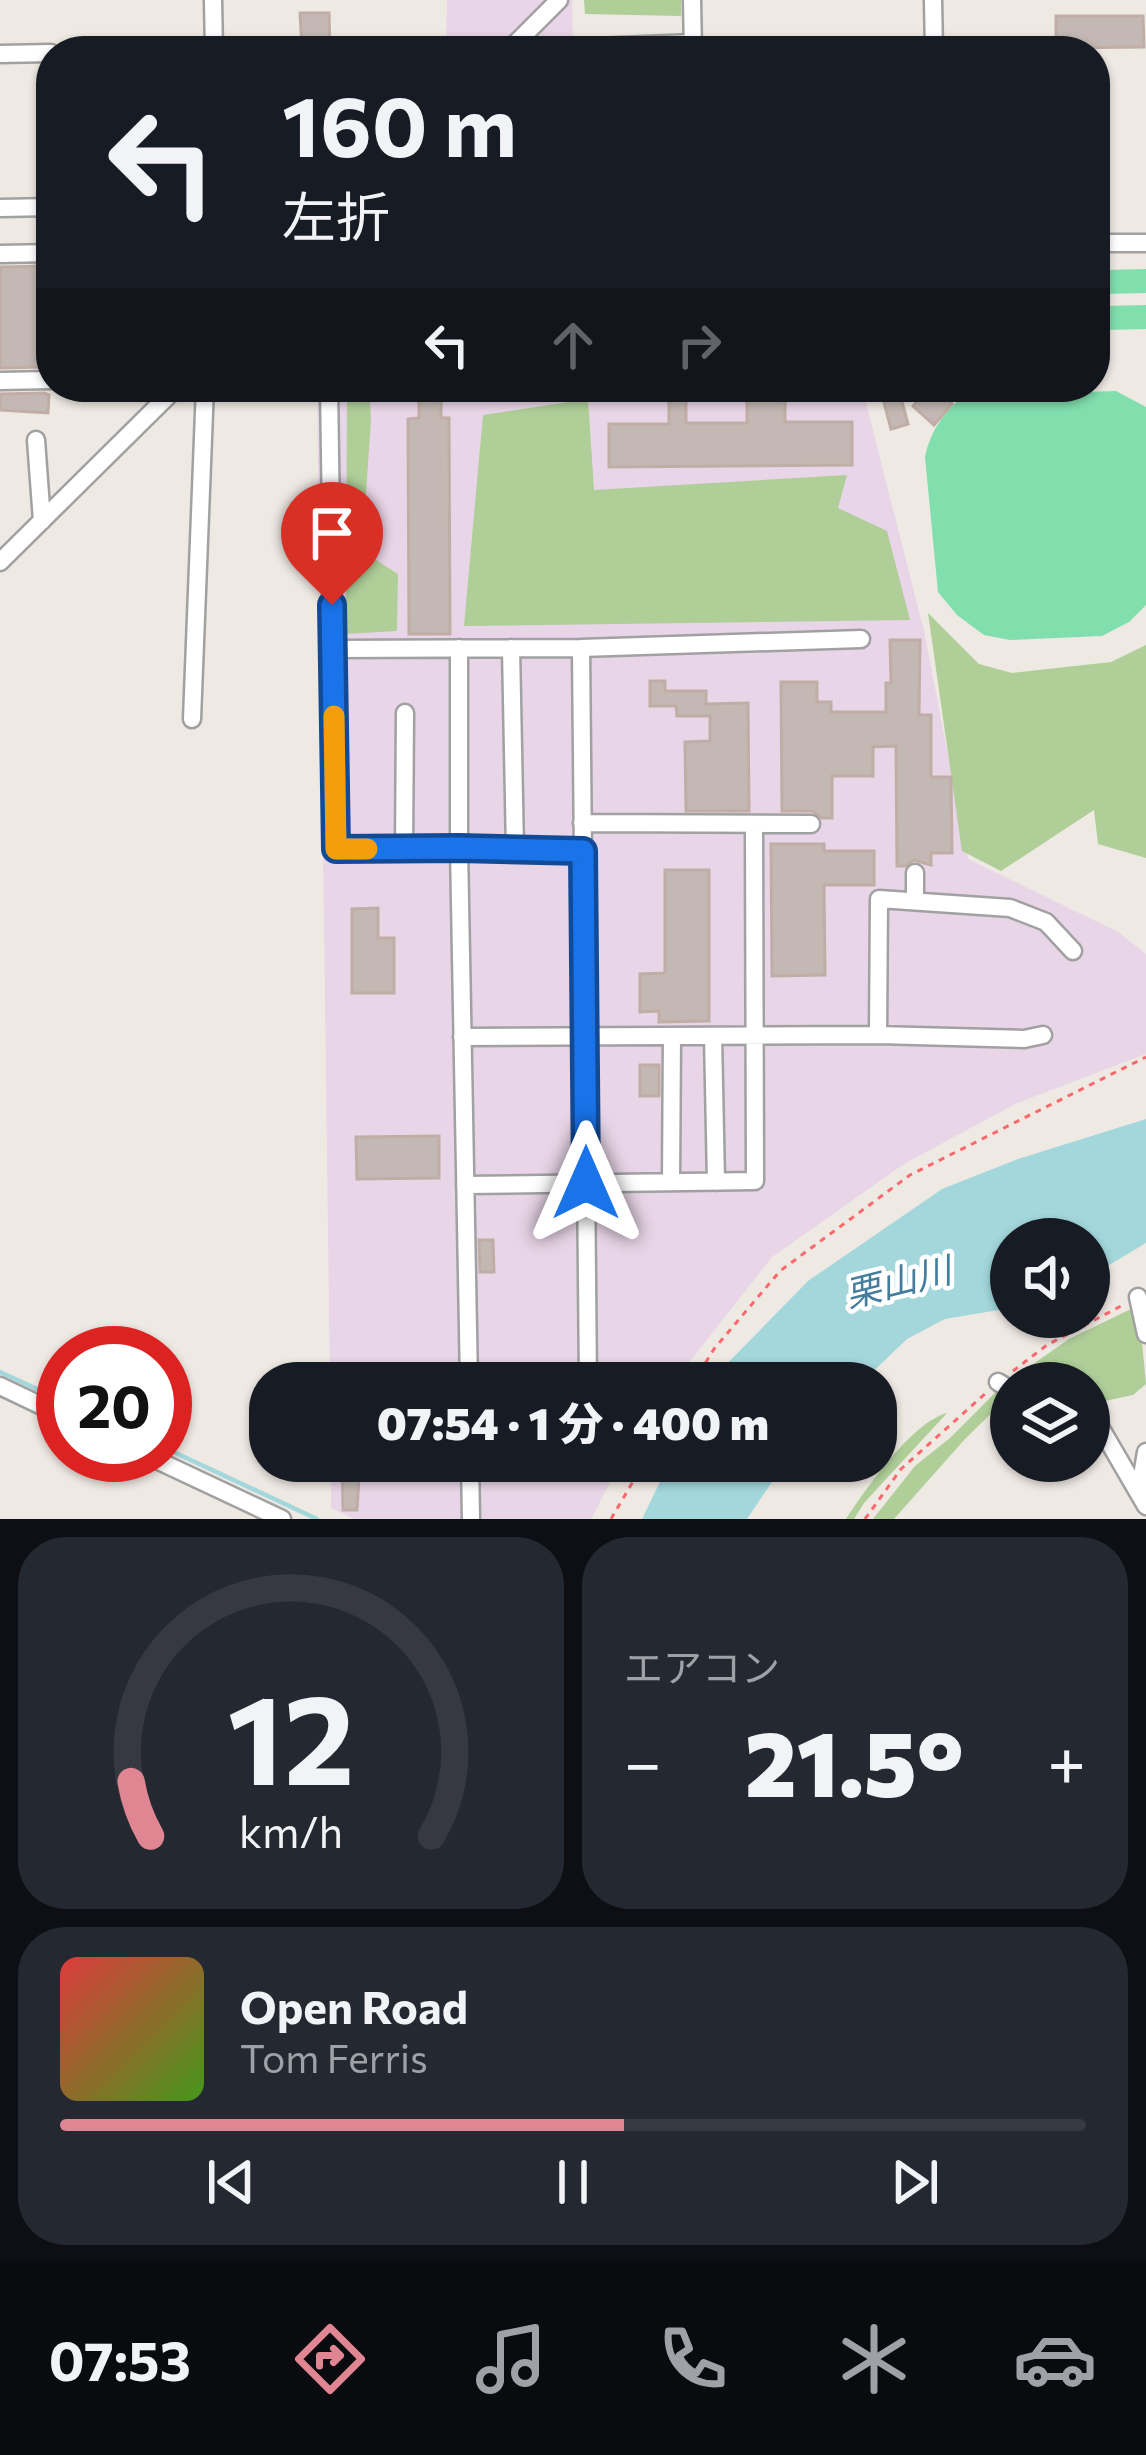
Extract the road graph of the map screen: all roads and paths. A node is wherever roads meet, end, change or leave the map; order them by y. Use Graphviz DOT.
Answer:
graph roads {
  1 [pos="213,0"];
  2 [pos="559,0"];
  3 [pos="692,0"];
  4 [pos="933,0"];
  5 [pos="214,36"];
  6 [pos="523,36"];
  7 [pos="693,36"];
  8 [pos="934,36"];
  9 [pos="36,53"];
  10 [pos="0,54"];
  11 [pos="36,207"];
  12 [pos="0,208"];
  13 [pos="1110,243"];
  14 [pos="1146,243"];
  15 [pos="36,253"];
  16 [pos="0,254"];
  17 [pos="36,380"];
  18 [pos="0,381"];
  19 [pos="162,402"];
  20 [pos="205,402"];
  21 [pos="329,402"];
  22 [pos="36,440"];
  23 [pos="42,521"];
  24 [pos="0,562"];
  25 [pos="861,639"];
  26 [pos="581,647"];
  27 [pos="459,648"];
  28 [pos="511,648"];
  29 [pos="332,649"];
  30 [pos="405,713"];
  31 [pos="192,719"];
  32 [pos="582,823"];
  33 [pos="811,824"];
  34 [pos="754,826"];
  35 [pos="459,848"];
  36 [pos="404,849"];
  37 [pos="515,850"];
  38 [pos="583,851"];
  39 [pos="916,873"];
  40 [pos="915,899"];
  41 [pos="1073,951"];
  42 [pos="878,1035"];
  43 [pos="1043,1035"];
  44 [pos="584,1036"];
  45 [pos="672,1036"];
  46 [pos="713,1036"];
  47 [pos="756,1036"];
  48 [pos="462,1037"];
  49 [pos="1146,1057"];
  50 [pos="716,1181"];
  51 [pos="671,1182"];
  52 [pos="586,1183"];
  53 [pos="465,1185"];
  54 [pos="1138,1297"];
  55 [pos="1146,1334"];
  56 [pos="469,1362"];
  57 [pos="588,1362"];
  58 [pos="706,1362"];
  59 [pos="0,1386"];
  60 [pos="36,1403"];
  61 [pos="1110,1442"];
  62 [pos="1146,1452"];
  63 [pos="192,1478"];
  64 [pos="470,1482"];
  65 [pos="633,1482"];
  66 [pos="1144,1497"];
  67 [pos="272,1517"];
  68 [pos="471,1519"];
  69 [pos="611,1519"];
  1 -- 5 [label="street"];
  2 -- 6 [label="street"];
  3 -- 7 [label="street"];
  4 -- 8 [label="street"];
  9 -- 10 [label="street"];
  11 -- 12 [label="street"];
  13 -- 14 [label="street"];
  15 -- 16 [label="street"];
  17 -- 18 [label="street"];
  19 -- 23 [label="street"];
  20 -- 31 [label="street"];
  21 -- 29 [label="street"];
  22 -- 23 [label="street"];
  23 -- 24 [label="street"];
  25 -- 26 [label="street"];
  26 -- 28 [label="street"];
  26 -- 32 [label="street"];
  27 -- 28 [label="street"];
  27 -- 29 [label="street"];
  27 -- 35 [label="street"];
  28 -- 37 [label="street"];
  29 -- 36 [label="street"];
  30 -- 36 [label="street"];
  32 -- 34 [label="street"];
  32 -- 38 [label="street"];
  33 -- 34 [label="street"];
  34 -- 47 [label="street"];
  35 -- 36 [label="street"];
  35 -- 37 [label="street"];
  35 -- 48 [label="street"];
  37 -- 38 [label="street"];
  38 -- 44 [label="street"];
  39 -- 40 [label="street"];
  40 -- 41 [label="street"];
  40 -- 42 [label="street"];
  42 -- 43 [label="street"];
  42 -- 47 [label="street"];
  44 -- 45 [label="street"];
  44 -- 48 [label="street"];
  44 -- 52 [label="street"];
  45 -- 46 [label="street"];
  45 -- 51 [label="street"];
  46 -- 47 [label="street"];
  46 -- 50 [label="street"];
  47 -- 50 [label="street"];
  48 -- 53 [label="street"];
  49 -- 58 [label="path"];
  50 -- 51 [label="street"];
  51 -- 52 [label="street"];
  52 -- 53 [label="street"];
  52 -- 57 [label="street"];
  53 -- 56 [label="street"];
  54 -- 55 [label="street"];
  59 -- 60 [label="street"];
  61 -- 66 [label="street"];
  62 -- 66 [label="street"];
  63 -- 67 [label="street"];
  64 -- 68 [label="street"];
  65 -- 69 [label="path"];
}
